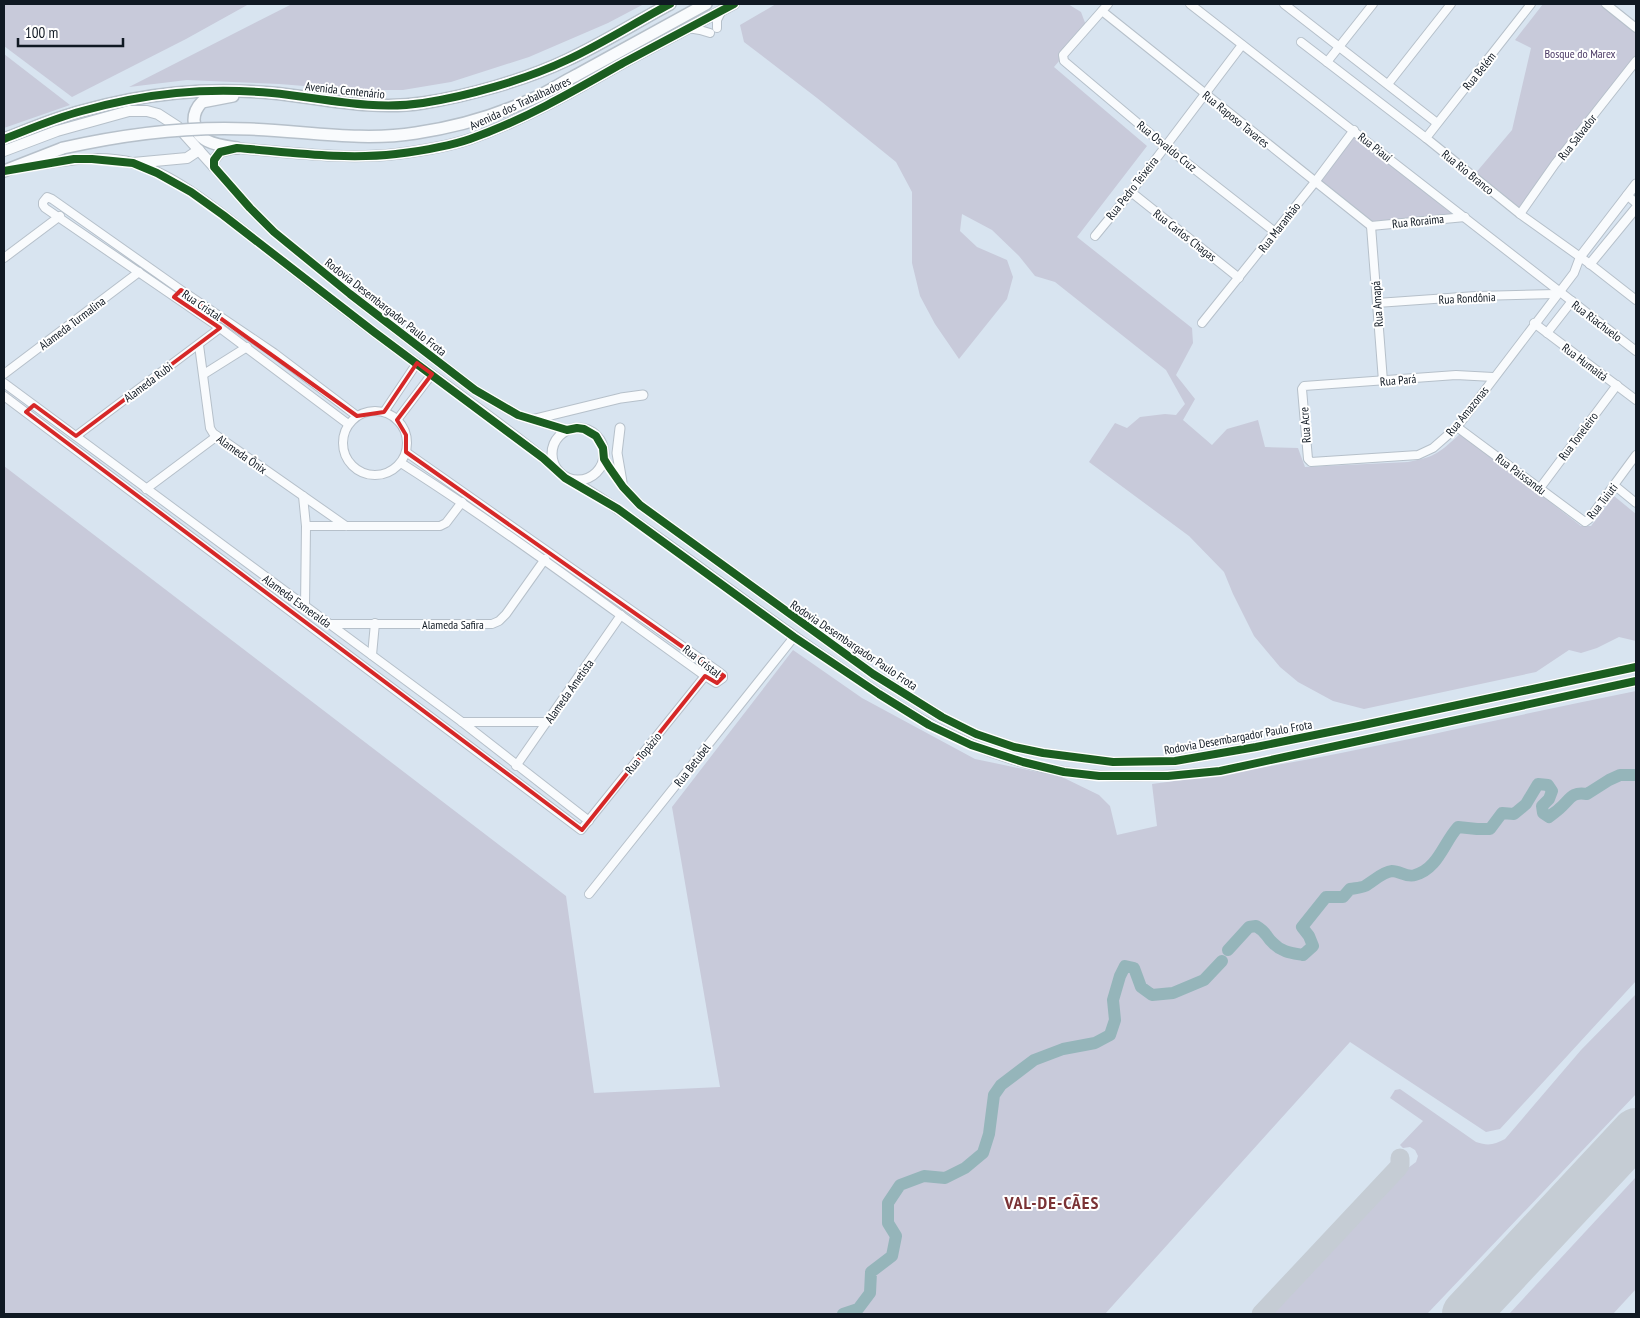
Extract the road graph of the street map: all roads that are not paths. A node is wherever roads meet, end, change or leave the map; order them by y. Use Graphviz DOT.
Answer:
graph roads {
  1 [pos="670,4"];
  2 [pos="706,4"];
  3 [pos="734,4"];
  4 [pos="1190,4"];
  5 [pos="1284,4"];
  6 [pos="1373,4"];
  7 [pos="1451,4"];
  8 [pos="1531,4"];
  9 [pos="1606,4"];
  10 [pos="1293,6"];
  11 [pos="1103,7"];
  12 [pos="722,10"];
  13 [pos="688,28"];
  14 [pos="717,28"];
  15 [pos="1636,28"];
  16 [pos="710,34"];
  17 [pos="1301,42"];
  18 [pos="1242,45"];
  19 [pos="1339,47"];
  20 [pos="1328,62"];
  21 [pos="1636,62"];
  22 [pos="1388,84"];
  23 [pos="272,93"];
  24 [pos="1206,94"];
  25 [pos="1437,123"];
  26 [pos="1354,130"];
  27 [pos="1426,138"];
  28 [pos="4,139"];
  29 [pos="1165,146"];
  30 [pos="236,148"];
  31 [pos="200,150"];
  32 [pos="4,151"];
  33 [pos="133,163"];
  34 [pos="214,167"];
  35 [pos="5,171"];
  36 [pos="1315,182"];
  37 [pos="1636,184"];
  38 [pos="1131,192"];
  39 [pos="1627,195"];
  40 [pos="1636,203"];
  41 [pos="1636,208"];
  42 [pos="1520,214"];
  43 [pos="60,216"];
  44 [pos="1466,217"];
  45 [pos="1371,226"];
  46 [pos="1275,232"];
  47 [pos="103,235"];
  48 [pos="1095,236"];
  49 [pos="97,243"];
  50 [pos="1580,257"];
  51 [pos="4,258"];
  52 [pos="1590,264"];
  53 [pos="139,272"];
  54 [pos="1574,273"];
  55 [pos="1239,278"];
  56 [pos="181,290"];
  57 [pos="1557,293"];
  58 [pos="174,297"];
  59 [pos="1636,300"];
  60 [pos="1572,301"];
  61 [pos="1377,303"];
  62 [pos="1202,323"];
  63 [pos="1534,324"];
  64 [pos="220,328"];
  65 [pos="398,331"];
  66 [pos="374,332"];
  67 [pos="1547,333"];
  68 [pos="199,345"];
  69 [pos="247,347"];
  70 [pos="1636,351"];
  71 [pos="274,353"];
  72 [pos="266,362"];
  73 [pos="417,363"];
  74 [pos="4,374"];
  75 [pos="204,374"];
  76 [pos="432,374"];
  77 [pos="1493,377"];
  78 [pos="1383,381"];
  79 [pos="4,382"];
  80 [pos="1617,385"];
  81 [pos="1303,387"];
  82 [pos="643,395"];
  83 [pos="4,396"];
  84 [pos="1636,400"];
  85 [pos="34,405"];
  86 [pos="26,412"];
  87 [pos="384,412"];
  88 [pos="357,416"];
  89 [pos="535,419"];
  90 [pos="397,420"];
  91 [pos="348,424"];
  92 [pos="1457,427"];
  93 [pos="620,428"];
  94 [pos="567,430"];
  95 [pos="76,436"];
  96 [pos="217,436"];
  97 [pos="406,452"];
  98 [pos="1636,455"];
  99 [pos="604,459"];
  100 [pos="109,462"];
  101 [pos="401,462"];
  102 [pos="1310,462"];
  103 [pos="101,468"];
  104 [pos="555,468"];
  105 [pos="572,480"];
  106 [pos="1614,485"];
  107 [pos="624,487"];
  108 [pos="1540,488"];
  109 [pos="146,489"];
  110 [pos="303,496"];
  111 [pos="462,502"];
  112 [pos="1636,503"];
  113 [pos="182,515"];
  114 [pos="1585,522"];
  115 [pos="174,524"];
  116 [pos="306,526"];
  117 [pos="346,526"];
  118 [pos="506,527"];
  119 [pos="545,560"];
  120 [pos="291,596"];
  121 [pos="285,607"];
  122 [pos="305,607"];
  123 [pos="621,616"];
  124 [pos="329,624"];
  125 [pos="375,624"];
  126 [pos="669,636"];
  127 [pos="794,636"];
  128 [pos="663,646"];
  129 [pos="372,655"];
  130 [pos="382,663"];
  131 [pos="1636,667"];
  132 [pos="374,674"];
  133 [pos="705,676"];
  134 [pos="1636,680"];
  135 [pos="462,722"];
  136 [pos="547,722"];
  137 [pos="505,756"];
  138 [pos="516,766"];
  139 [pos="497,767"];
  140 [pos="589,822"];
  141 [pos="582,830"];
  142 [pos="590,894"];
  1 -- 23 [label="main road, Avenida Centenário"];
  2 -- 35 [label="main road, bridge"];
  3 -- 12 [label="main road, Avenida dos Trabalhadores"];
  4 -- 18 [label="street, Rua Piauí"];
  5 -- 10 [label="street"];
  6 -- 19 [label="street"];
  7 -- 22 [label="street"];
  8 -- 25 [label="street, Rua Belém"];
  9 -- 15 [label="street"];
  10 -- 19 [label="street"];
  11 -- 24 [label="street, Rua Raposo Tavares"];
  11 -- 29 [label="street, Rua Osvaldo Cruz"];
  12 -- 13 [label="main road, Avenida dos Trabalhadores"];
  12 -- 14 [label="street"];
  13 -- 16 [label="street"];
  13 -- 30 [label="main road, Avenida dos Trabalhadores"];
  17 -- 20 [label="street, Rua Rio Branco"];
  18 -- 24 [label="street, Rua Pedro Teixeira"];
  18 -- 26 [label="street, Rua Piauí"];
  19 -- 20 [label="street"];
  19 -- 22 [label="street"];
  20 -- 27 [label="street, Rua Rio Branco"];
  21 -- 42 [label="street, Rua Salvador"];
  22 -- 25 [label="street"];
  23 -- 28 [label="main road, Avenida Centenário"];
  23 -- 30 [label="main road"];
  24 -- 29 [label="street, Rua Pedro Teixeira"];
  24 -- 36 [label="street, Rua Raposo Tavares"];
  25 -- 27 [label="street, Rua Belém"];
  26 -- 36 [label="street, Rua Maranhão"];
  26 -- 44 [label="street, Rua Piauí"];
  27 -- 42 [label="street, Rua Rio Branco"];
  29 -- 38 [label="street, Rua Pedro Teixeira"];
  29 -- 46 [label="street, Rua Osvaldo Cruz"];
  30 -- 34 [label="main road"];
  31 -- 32 [label="main road, Rodovia Desembargador Paulo Frota"];
  31 -- 33 [label="main road"];
  31 -- 34 [label="main road, Rodovia Desembargador Paulo Frota"];
  33 -- 35 [label="street, Rodovia Desembargador Paulo Frota"];
  33 -- 66 [label="street, Rodovia Desembargador Paulo Frota"];
  34 -- 65 [label="street, Rodovia Desembargador Paulo Frota"];
  36 -- 45 [label="street, Rua Raposo Tavares"];
  36 -- 46 [label="street, Rua Maranhão"];
  37 -- 39 [label="street"];
  38 -- 48 [label="street, Rua Pedro Teixeira"];
  38 -- 55 [label="street, Rua Carlos Chagas"];
  39 -- 40 [label="street"];
  39 -- 50 [label="street"];
  41 -- 52 [label="street"];
  42 -- 50 [label="street, Rua Rio Branco"];
  43 -- 47 [label="street, Rua Cristal"];
  43 -- 49 [label="street, Rua Cristal"];
  43 -- 51 [label="street"];
  44 -- 45 [label="street, Rua Roraima"];
  44 -- 57 [label="street, Rua Piauí"];
  45 -- 61 [label="street, Rua Amapá"];
  46 -- 55 [label="street, Rua Maranhão"];
  47 -- 49 [label="street"];
  47 -- 56 [label="street, Rua Cristal"];
  49 -- 53 [label="street, Rua Cristal"];
  50 -- 52 [label="street, Rua Rio Branco"];
  50 -- 54 [label="street, Rua Amazonas"];
  52 -- 54 [label="street, Rua Amazonas"];
  52 -- 59 [label="street, Rua Rio Branco"];
  53 -- 58 [label="street, Rua Cristal"];
  53 -- 74 [label="street, Alameda Turmalina"];
  54 -- 57 [label="street, Rua Amazonas"];
  55 -- 62 [label="street, Rua Maranhão"];
  56 -- 58 [label="street"];
  56 -- 71 [label="street, Rua Cristal"];
  57 -- 60 [label="street, Rua Riachuelo"];
  57 -- 61 [label="street, Rua Rondônia"];
  57 -- 63 [label="street, Rua Amazonas"];
  58 -- 64 [label="street, Rua Cristal"];
  60 -- 67 [label="street"];
  60 -- 70 [label="street, Rua Riachuelo"];
  61 -- 78 [label="street, Rua Amapá"];
  63 -- 67 [label="street, Rua Humaitá"];
  63 -- 77 [label="street, Rua Amazonas"];
  64 -- 68 [label="street, Alameda Rubi"];
  64 -- 69 [label="street, Rua Cristal"];
  65 -- 66 [label="street"];
  65 -- 89 [label="street, Rodovia Desembargador Paulo Frota"];
  66 -- 73 [label="street, Rodovia Desembargador Paulo Frota"];
  67 -- 80 [label="street, Rua Humaitá"];
  68 -- 75 [label="street, Alameda Ônix"];
  68 -- 95 [label="street, Alameda Rubi"];
  69 -- 72 [label="street, Rua Cristal"];
  69 -- 75 [label="street"];
  71 -- 72 [label="street"];
  71 -- 88 [label="street, Rua Cristal"];
  72 -- 91 [label="street, Rua Cristal"];
  73 -- 76 [label="street, Rodovia Desembargador Paulo Frota"];
  73 -- 87 [label="street"];
  75 -- 96 [label="street, Alameda Ônix"];
  76 -- 90 [label="street"];
  76 -- 104 [label="street, Rodovia Desembargador Paulo Frota"];
  77 -- 78 [label="street, Rua Pará"];
  77 -- 92 [label="street, Rua Amazonas"];
  78 -- 81 [label="street, Rua Pará"];
  79 -- 85 [label="street, Alameda Esmeralda"];
  80 -- 84 [label="street, Rua Humaitá"];
  80 -- 108 [label="street, Rua Toneleiro"];
  81 -- 102 [label="street, Rua Acre"];
  82 -- 89 [label="street"];
  83 -- 86 [label="street, Alameda Esmeralda"];
  85 -- 86 [label="street"];
  85 -- 95 [label="street, Alameda Esmeralda"];
  86 -- 103 [label="street, Alameda Esmeralda"];
  87 -- 88 [label="street"];
  87 -- 90 [label="street"];
  88 -- 91 [label="street"];
  89 -- 94 [label="street, Rodovia Desembargador Paulo Frota"];
  90 -- 97 [label="street"];
  91 -- 101 [label="street"];
  92 -- 102 [label="street, Rua Amazonas"];
  92 -- 108 [label="street, Rua Paissandu"];
  93 -- 107 [label="street"];
  94 -- 99 [label="street"];
  94 -- 104 [label="street"];
  95 -- 100 [label="street, Alameda Esmeralda"];
  96 -- 109 [label="street"];
  96 -- 110 [label="street, Alameda Ônix"];
  97 -- 101 [label="street"];
  97 -- 118 [label="street, Rua Cristal"];
  98 -- 106 [label="street, Rua Tuiuti"];
  99 -- 105 [label="street"];
  99 -- 107 [label="street, Rodovia Desembargador Paulo Frota"];
  100 -- 103 [label="street"];
  100 -- 109 [label="street, Alameda Esmeralda"];
  101 -- 111 [label="street, Rua Cristal"];
  103 -- 115 [label="street, Alameda Esmeralda"];
  104 -- 105 [label="street"];
  105 -- 127 [label="street, Rodovia Desembargador Paulo Frota"];
  106 -- 112 [label="street"];
  106 -- 114 [label="street, Rua Tuiuti"];
  107 -- 131 [label="street, Rodovia Desembargador Paulo Frota"];
  108 -- 114 [label="street, Rua Paissandu"];
  109 -- 113 [label="street, Alameda Esmeralda"];
  110 -- 116 [label="street"];
  110 -- 117 [label="street, Alameda Ônix"];
  111 -- 117 [label="street"];
  111 -- 118 [label="street, Rua Cristal"];
  113 -- 115 [label="street"];
  113 -- 120 [label="street, Alameda Esmeralda"];
  115 -- 121 [label="street, Alameda Esmeralda"];
  116 -- 117 [label="street"];
  116 -- 122 [label="street"];
  118 -- 119 [label="street, Rua Cristal"];
  118 -- 126 [label="street, Rua Cristal"];
  119 -- 123 [label="street, Rua Cristal"];
  119 -- 125 [label="street, Alameda Safira"];
  120 -- 121 [label="street"];
  120 -- 122 [label="street, Alameda Esmeralda"];
  121 -- 132 [label="street, Alameda Esmeralda"];
  122 -- 124 [label="street, Alameda Esmeralda"];
  123 -- 128 [label="street, Rua Cristal"];
  123 -- 136 [label="street, Alameda Ametista"];
  124 -- 125 [label="street, Alameda Safira"];
  124 -- 129 [label="street, Alameda Esmeralda"];
  125 -- 129 [label="street"];
  126 -- 128 [label="street"];
  126 -- 133 [label="street, Rua Cristal"];
  127 -- 134 [label="street, Rodovia Desembargador Paulo Frota"];
  127 -- 142 [label="street, Rua Betubel"];
  128 -- 133 [label="street, Rua Cristal"];
  129 -- 130 [label="street, Alameda Esmeralda"];
  130 -- 132 [label="street"];
  130 -- 135 [label="street, Alameda Esmeralda"];
  132 -- 139 [label="street, Alameda Esmeralda"];
  133 -- 140 [label="street, Rua Topázio"];
  135 -- 136 [label="street"];
  135 -- 137 [label="street, Alameda Esmeralda"];
  136 -- 138 [label="street, Alameda Ametista"];
  137 -- 138 [label="street, Alameda Esmeralda"];
  137 -- 139 [label="street"];
  138 -- 140 [label="street, Alameda Esmeralda"];
  139 -- 141 [label="street, Alameda Esmeralda"];
  140 -- 141 [label="street, Rua Topázio"];
}
